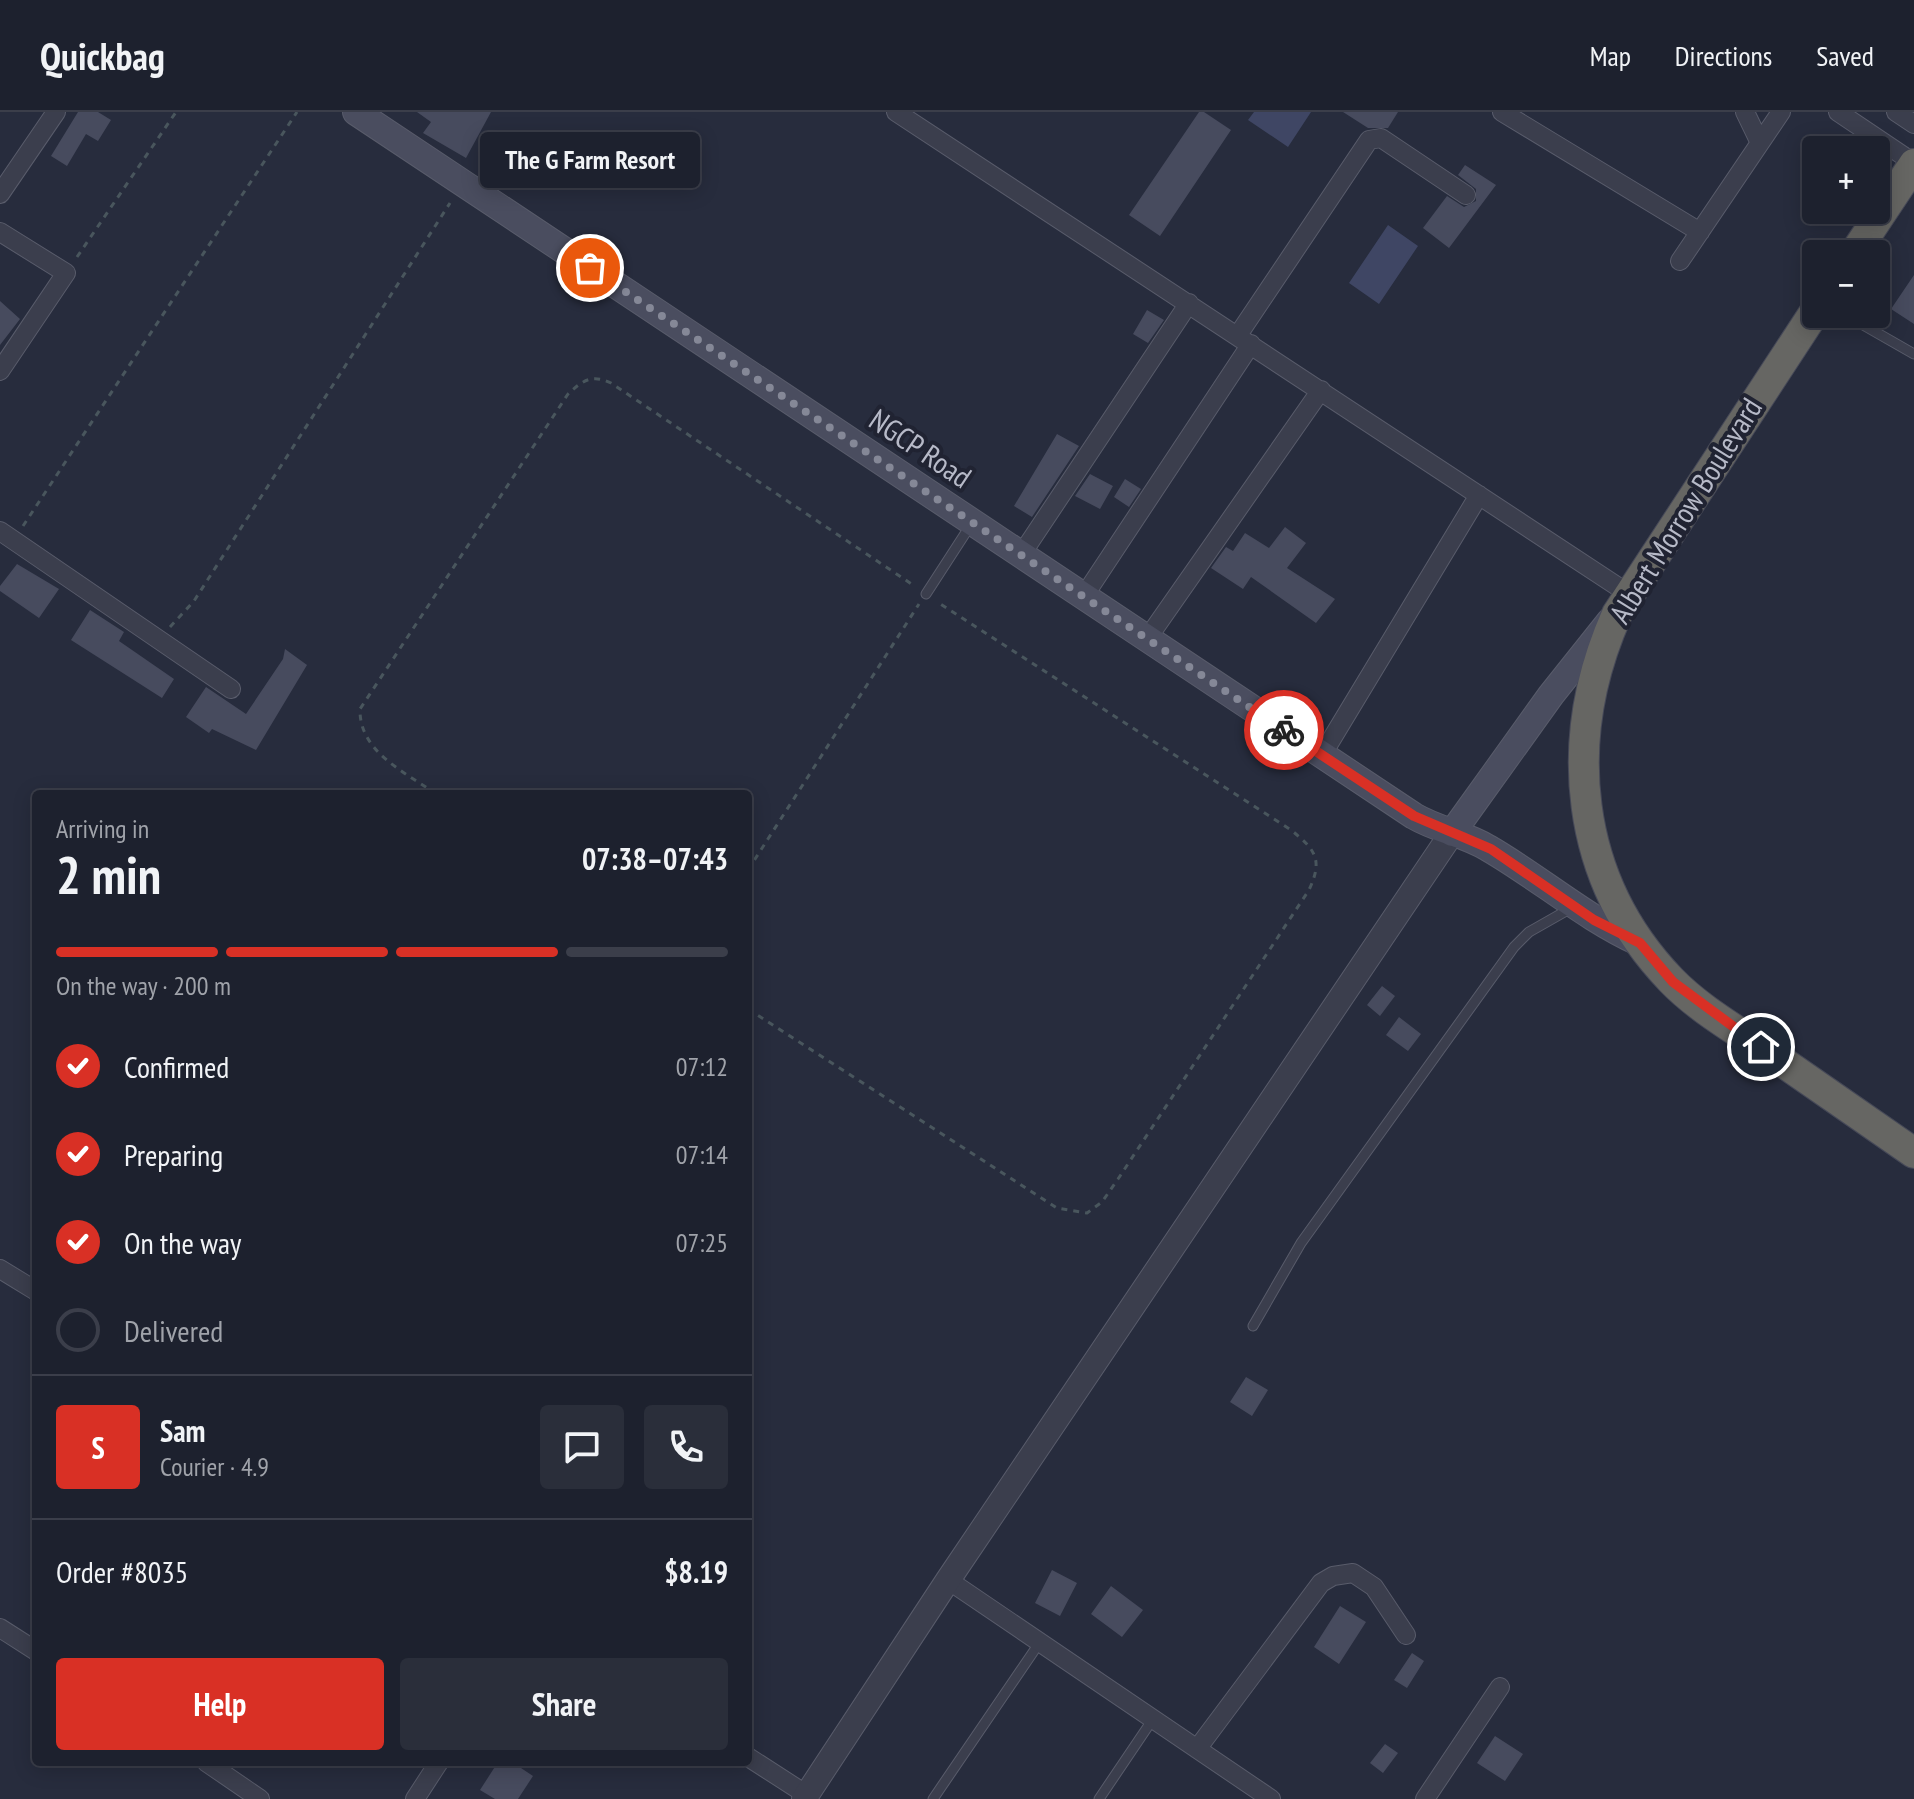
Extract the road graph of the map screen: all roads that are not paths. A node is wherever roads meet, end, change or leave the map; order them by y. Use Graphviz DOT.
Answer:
graph roads {
  1 [pos="56,112"];
  2 [pos="356,112"];
  3 [pos="896,112"];
  4 [pos="1502,112"];
  5 [pos="1745,112"];
  6 [pos="1781,112"];
  7 [pos="1838,112"];
  8 [pos="1896,112"];
  9 [pos="1858,118"];
  10 [pos="1914,124"];
  11 [pos="1760,143"];
  12 [pos="1914,164"];
  13 [pos="0,194"];
  14 [pos="1466,195"];
  15 [pos="0,232"];
  16 [pos="1700,232"];
  17 [pos="1863,240"];
  18 [pos="1680,261"];
  19 [pos="1189,303"];
  20 [pos="1804,328"];
  21 [pos="1868,328"];
  22 [pos="1245,339"];
  23 [pos="1914,354"];
  24 [pos="0,371"];
  25 [pos="1321,390"];
  26 [pos="1479,495"];
  27 [pos="973,522"];
  28 [pos="7,536"];
  29 [pos="1021,555"];
  30 [pos="926,594"];
  31 [pos="1084,596"];
  32 [pos="1623,604"];
  33 [pos="1147,639"];
  34 [pos="231,689"];
  35 [pos="1322,755"];
  36 [pos="1452,833"];
  37 [pos="1574,907"];
  38 [pos="1640,943"];
  39 [pos="1914,1153"];
  40 [pos="0,1269"];
  41 [pos="32,1289"];
  42 [pos="1253,1326"];
  43 [pos="948,1580"];
  44 [pos="0,1628"];
  45 [pos="1406,1635"];
  46 [pos="1040,1642"];
  47 [pos="32,1648"];
  48 [pos="1500,1687"];
  49 [pos="1153,1719"];
  50 [pos="1197,1749"];
  51 [pos="752,1760"];
  52 [pos="212,1766"];
  53 [pos="436,1766"];
  54 [pos="806,1797"];
  55 [pos="260,1799"];
  56 [pos="415,1799"];
  57 [pos="933,1799"];
  58 [pos="1099,1799"];
  59 [pos="1271,1799"];
  60 [pos="1425,1799"];
  1 -- 13 [label="street"];
  2 -- 27 [label="main road, NGCP Road"];
  3 -- 19 [label="street"];
  4 -- 16 [label="street"];
  5 -- 11 [label="street"];
  6 -- 11 [label="street"];
  7 -- 9 [label="street"];
  8 -- 10 [label="street"];
  9 -- 12 [label="street"];
  11 -- 16 [label="street"];
  12 -- 17 [label="highway"];
  14 -- 22 [label="street"];
  15 -- 24 [label="street"];
  16 -- 18 [label="street"];
  19 -- 22 [label="street"];
  19 -- 29 [label="street"];
  20 -- 32 [label="highway, Albert Morrow Boulevard"];
  21 -- 23 [label="lane"];
  22 -- 25 [label="street"];
  22 -- 31 [label="street"];
  25 -- 26 [label="street"];
  25 -- 33 [label="street"];
  26 -- 32 [label="street"];
  26 -- 35 [label="street"];
  27 -- 29 [label="main road, NGCP Road"];
  27 -- 30 [label="lane"];
  28 -- 34 [label="street"];
  29 -- 31 [label="main road, NGCP Road"];
  31 -- 33 [label="main road, NGCP Road"];
  32 -- 36 [label="main road"];
  32 -- 38 [label="highway, Albert Morrow Boulevard"];
  33 -- 35 [label="main road, NGCP Road"];
  35 -- 36 [label="main road, NGCP Road"];
  36 -- 37 [label="main road, NGCP Road"];
  36 -- 43 [label="street"];
  37 -- 38 [label="main road, NGCP Road"];
  37 -- 42 [label="lane"];
  38 -- 39 [label="highway, Albert Morrow Boulevard"];
  40 -- 41 [label="street"];
  43 -- 46 [label="street"];
  43 -- 54 [label="street"];
  44 -- 47 [label="street"];
  45 -- 50 [label="street"];
  46 -- 49 [label="street"];
  46 -- 57 [label="lane"];
  48 -- 60 [label="street"];
  49 -- 50 [label="street"];
  49 -- 58 [label="lane"];
  50 -- 59 [label="street"];
  51 -- 54 [label="street"];
  52 -- 55 [label="street"];
  53 -- 56 [label="street"];
}
